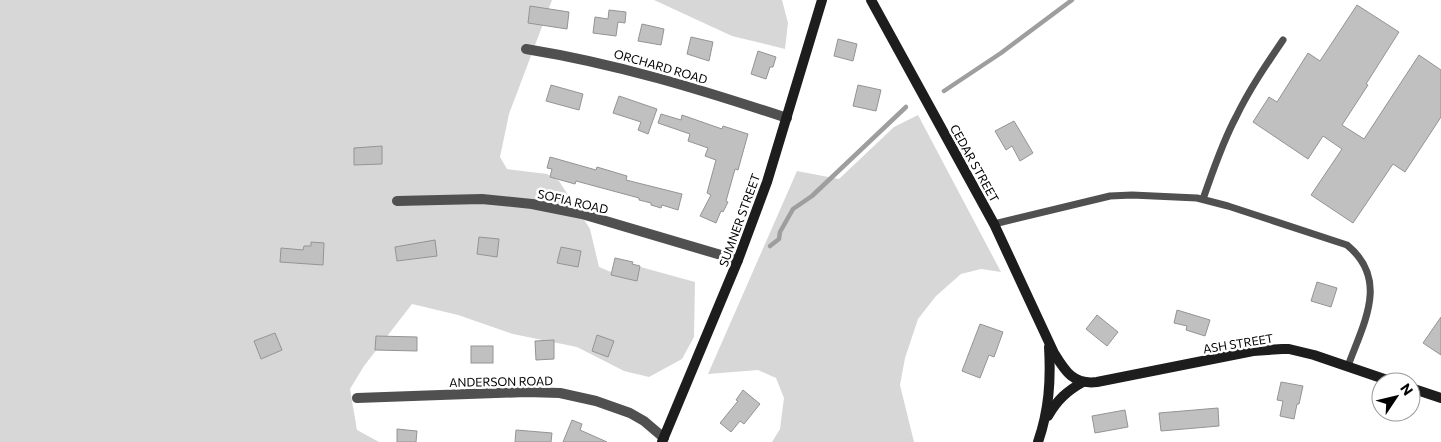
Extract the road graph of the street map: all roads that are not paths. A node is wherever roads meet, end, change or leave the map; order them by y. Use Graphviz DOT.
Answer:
graph roads {
  1 [pos="822,0"];
  2 [pos="871,0"];
  3 [pos="1282,40"];
  4 [pos="526,49"];
  5 [pos="786,118"];
  6 [pos="1203,199"];
  7 [pos="397,201"];
  8 [pos="994,224"];
  9 [pos="738,260"];
  10 [pos="1049,343"];
  11 [pos="1348,366"];
  12 [pos="1371,374"];
  13 [pos="1083,382"];
  14 [pos="1421,391"];
  15 [pos="356,398"];
  16 [pos="1441,398"];
  17 [pos="1046,419"];
  18 [pos="663,440"];
  19 [pos="1038,442"];
  1 -- 5 [label="street, SUMNER STREET"];
  2 -- 8 [label="street, CEDAR STREET"];
  3 -- 6 [label="lane"];
  4 -- 5 [label="street, ORCHARD ROAD"];
  5 -- 9 [label="street, SUMNER STREET"];
  6 -- 8 [label="lane"];
  6 -- 11 [label="lane"];
  7 -- 9 [label="street, SOFIA ROAD"];
  8 -- 10 [label="street, CEDAR STREET"];
  9 -- 18 [label="street, SUMNER STREET"];
  10 -- 13 [label="street, CEDAR STREET"];
  10 -- 17 [label="street, CEDAR STREET"];
  11 -- 12 [label="street, ASH STREET"];
  11 -- 13 [label="street, ASH STREET"];
  13 -- 17 [label="street, CEDAR STREET"];
  14 -- 16 [label="street"];
  15 -- 18 [label="street, ANDERSON ROAD"];
  17 -- 19 [label="street, CEDAR STREET"];
}
